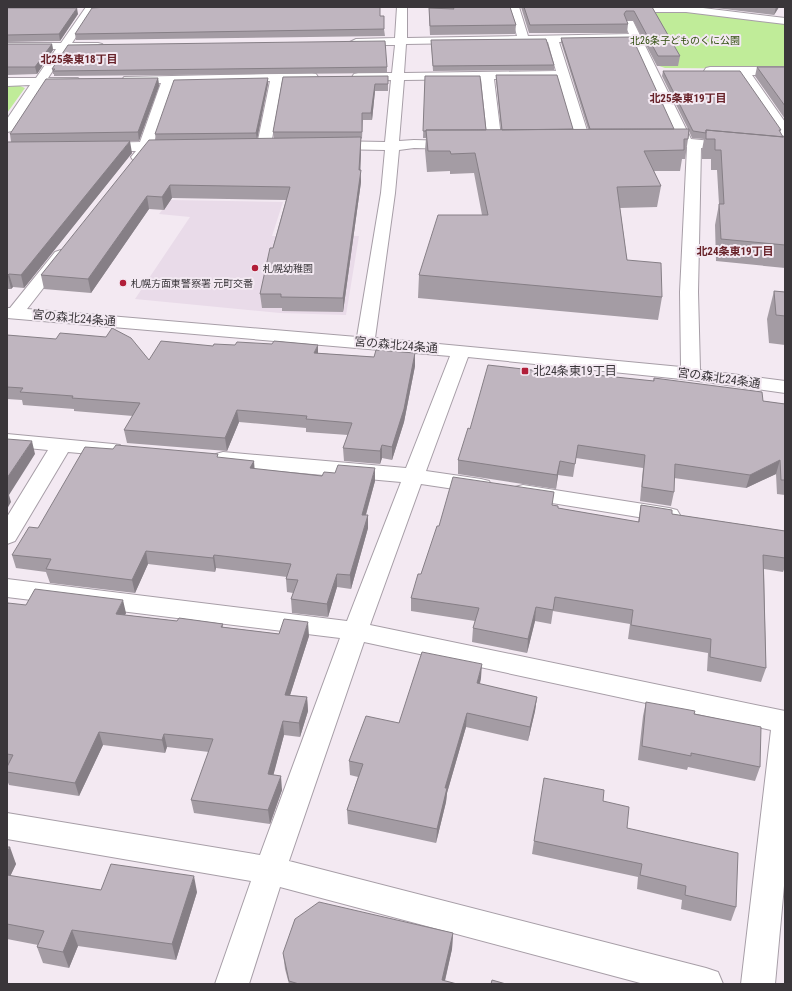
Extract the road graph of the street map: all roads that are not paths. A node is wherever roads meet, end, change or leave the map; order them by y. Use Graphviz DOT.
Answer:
graph roads {
  1 [pos="402,7"];
  2 [pos="514,7"];
  3 [pos="623,8"];
  4 [pos="90,9"];
  5 [pos="105,9"];
  6 [pos="74,10"];
  7 [pos="785,21"];
  8 [pos="635,37"];
  9 [pos="552,38"];
  10 [pos="524,39"];
  11 [pos="401,41"];
  12 [pos="346,42"];
  13 [pos="111,45"];
  14 [pos="7,46"];
  15 [pos="65,46"];
  16 [pos="651,71"];
  17 [pos="667,71"];
  18 [pos="697,71"];
  19 [pos="744,71"];
  20 [pos="785,71"];
  21 [pos="487,75"];
  22 [pos="562,75"];
  23 [pos="397,76"];
  24 [pos="325,77"];
  25 [pos="349,77"];
  26 [pos="277,78"];
  27 [pos="169,79"];
  28 [pos="115,80"];
  29 [pos="85,81"];
  30 [pos="7,82"];
  31 [pos="40,82"];
  32 [pos="7,128"];
  33 [pos="785,132"];
  34 [pos="584,143"];
  35 [pos="600,143"];
  36 [pos="647,143"];
  37 [pos="690,143"];
  38 [pos="570,144"];
  39 [pos="264,145"];
  40 [pos="279,145"];
  41 [pos="317,145"];
  42 [pos="466,145"];
  43 [pos="480,145"];
  44 [pos="495,145"];
  45 [pos="510,145"];
  46 [pos="146,146"];
  47 [pos="186,146"];
  48 [pos="249,146"];
  49 [pos="392,146"];
  50 [pos="84,147"];
  51 [pos="785,152"];
  52 [pos="127,171"];
  53 [pos="70,244"];
  54 [pos="11,313"];
  55 [pos="366,342"];
  56 [pos="461,351"];
  57 [pos="691,374"];
  58 [pos="785,387"];
  59 [pos="7,440"];
  60 [pos="62,445"];
  61 [pos="132,451"];
  62 [pos="203,457"];
  63 [pos="414,476"];
  64 [pos="690,518"];
  65 [pos="7,536"];
  66 [pos="7,588"];
  67 [pos="356,631"];
  68 [pos="785,722"];
  69 [pos="785,728"];
  70 [pos="7,826"];
  71 [pos="269,870"];
  72 [pos="232,984"];
  73 [pos="706,984"];
  74 [pos="758,984"];
  1 -- 11 [label="street"];
  2 -- 10 [label="street"];
  3 -- 7 [label="street"];
  3 -- 8 [label="street"];
  4 -- 5 [label="street"];
  4 -- 6 [label="street"];
  4 -- 15 [label="street"];
  8 -- 9 [label="street"];
  8 -- 16 [label="street"];
  9 -- 10 [label="street"];
  9 -- 22 [label="street"];
  10 -- 11 [label="street"];
  11 -- 12 [label="street"];
  11 -- 23 [label="street"];
  13 -- 15 [label="street"];
  14 -- 15 [label="street"];
  15 -- 31 [label="street"];
  16 -- 17 [label="street"];
  16 -- 37 [label="street"];
  18 -- 19 [label="street"];
  19 -- 20 [label="street"];
  19 -- 33 [label="street"];
  21 -- 22 [label="street"];
  21 -- 23 [label="street"];
  21 -- 44 [label="street"];
  22 -- 34 [label="street"];
  23 -- 25 [label="street"];
  23 -- 49 [label="street"];
  24 -- 26 [label="street"];
  26 -- 27 [label="street"];
  26 -- 39 [label="street"];
  27 -- 28 [label="street"];
  27 -- 46 [label="street"];
  29 -- 31 [label="street"];
  30 -- 31 [label="street"];
  31 -- 32 [label="street"];
  34 -- 35 [label="street"];
  34 -- 38 [label="street"];
  36 -- 37 [label="street"];
  37 -- 51 [label="street"];
  37 -- 57 [label="street"];
  39 -- 40 [label="street"];
  39 -- 48 [label="street"];
  41 -- 49 [label="street"];
  42 -- 49 [label="street"];
  43 -- 44 [label="street"];
  44 -- 45 [label="street"];
  46 -- 47 [label="street"];
  46 -- 50 [label="street"];
  46 -- 52 [label="street"];
  49 -- 55 [label="street"];
  53 -- 54 [label="street"];
  54 -- 55 [label="street, 宮の森北24条通"];
  55 -- 56 [label="street, 宮の森北24条通"];
  56 -- 57 [label="street, 宮の森北24条通"];
  56 -- 63 [label="street"];
  57 -- 58 [label="street, 宮の森北24条通"];
  59 -- 60 [label="street"];
  60 -- 61 [label="street"];
  60 -- 65 [label="street"];
  62 -- 63 [label="street"];
  63 -- 64 [label="street"];
  63 -- 67 [label="street"];
  66 -- 67 [label="street"];
  67 -- 68 [label="street"];
  67 -- 71 [label="street"];
  69 -- 74 [label="street"];
  70 -- 71 [label="street"];
  71 -- 72 [label="street"];
  71 -- 73 [label="street"];
}
